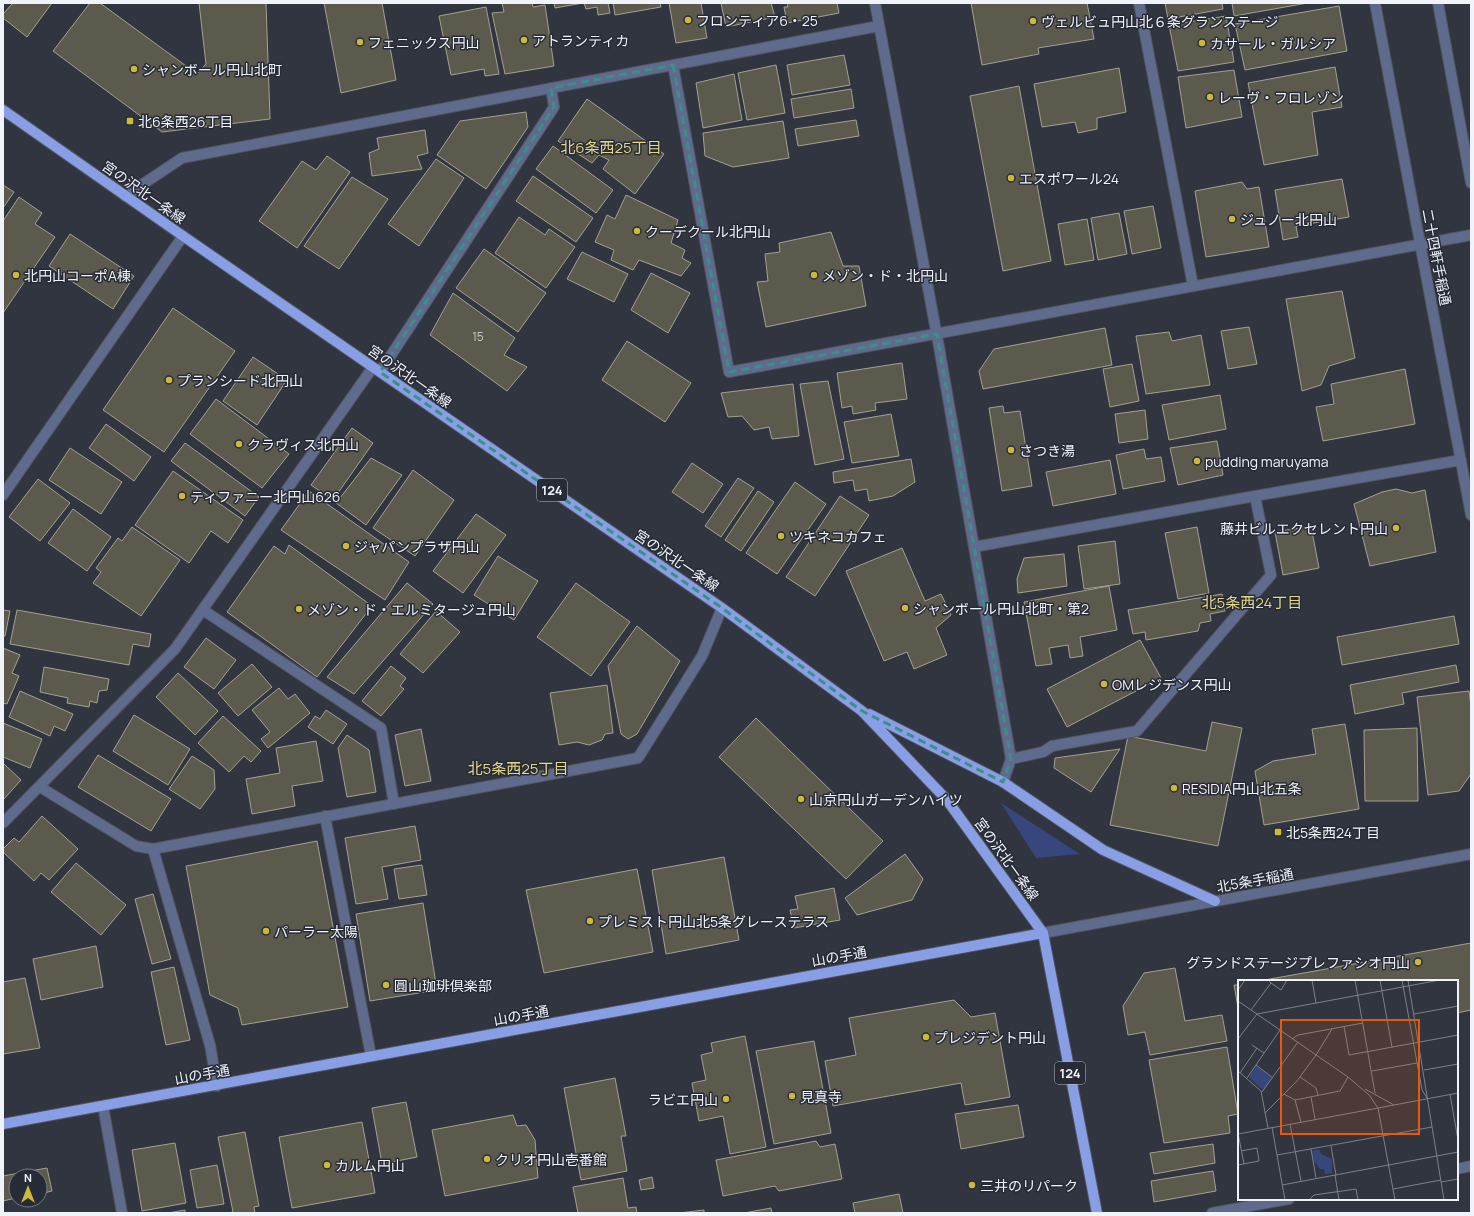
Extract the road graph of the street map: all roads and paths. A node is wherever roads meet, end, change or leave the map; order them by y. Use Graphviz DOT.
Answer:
graph roads {
  1 [pos="875,3"];
  2 [pos="1139,3"];
  3 [pos="1375,3"];
  4 [pos="1438,3"];
  5 [pos="879,26"];
  6 [pos="673,65"];
  7 [pos="551,88"];
  8 [pos="3,110"];
  9 [pos="1471,183"];
  10 [pos="125,196"];
  11 [pos="1471,235"];
  12 [pos="183,236"];
  13 [pos="1420,244"];
  14 [pos="1193,286"];
  15 [pos="937,334"];
  16 [pos="376,370"];
  17 [pos="1461,460"];
  18 [pos="3,495"];
  19 [pos="1255,496"];
  20 [pos="1471,515"];
  21 [pos="974,547"];
  22 [pos="722,608"];
  23 [pos="203,610"];
  24 [pos="862,711"];
  25 [pos="1011,759"];
  26 [pos="1003,782"];
  27 [pos="40,787"];
  28 [pos="394,804"];
  29 [pos="325,816"];
  30 [pos="3,823"];
  31 [pos="153,848"];
  32 [pos="1471,854"];
  33 [pos="1215,901"];
  34 [pos="1043,933"];
  35 [pos="371,1056"];
  36 [pos="217,1086"];
  37 [pos="103,1106"];
  38 [pos="3,1124"];
  39 [pos="1471,1166"];
  40 [pos="1458,1168"];
  41 [pos="1284,1200"];
  42 [pos="122,1213"];
  43 [pos="1097,1213"];
  44 [pos="1212,1213"];
  1 -- 5 [label="street"];
  2 -- 14 [label="street"];
  3 -- 13 [label="street, 二十四軒手稲通"];
  4 -- 9 [label="street"];
  5 -- 6 [label="street"];
  5 -- 15 [label="street"];
  6 -- 7 [label="street"];
  6 -- 15 [label="street"];
  7 -- 10 [label="street"];
  7 -- 16 [label="street"];
  8 -- 10 [label="main road, 宮の沢北一条線 / 124"];
  10 -- 12 [label="main road, 宮の沢北一条線 / 124"];
  11 -- 13 [label="street"];
  12 -- 16 [label="main road, 宮の沢北一条線 / 124"];
  12 -- 18 [label="street"];
  13 -- 14 [label="street"];
  13 -- 17 [label="street, 二十四軒手稲通"];
  14 -- 15 [label="street"];
  15 -- 21 [label="street"];
  16 -- 22 [label="main road, 宮の沢北一条線 / 124"];
  16 -- 23 [label="street"];
  17 -- 19 [label="street"];
  17 -- 20 [label="street, 二十四軒手稲通"];
  19 -- 21 [label="street"];
  19 -- 25 [label="street"];
  21 -- 25 [label="street"];
  22 -- 24 [label="main road, 宮の沢北一条線 / 124"];
  22 -- 28 [label="street"];
  23 -- 27 [label="street"];
  23 -- 28 [label="street"];
  24 -- 26 [label="main road"];
  24 -- 34 [label="main road, 宮の沢北一条線 / 124"];
  25 -- 26 [label="street"];
  26 -- 33 [label="main road"];
  27 -- 30 [label="street"];
  27 -- 31 [label="street"];
  28 -- 29 [label="street"];
  29 -- 31 [label="street"];
  29 -- 35 [label="street"];
  31 -- 36 [label="street"];
  32 -- 33 [label="street, 北5条手稲通"];
  33 -- 34 [label="street, 北5条手稲通"];
  34 -- 35 [label="main road, 山の手通"];
  34 -- 43 [label="main road, 宮の沢北一条線 / 124"];
  35 -- 36 [label="main road, 山の手通"];
  36 -- 37 [label="main road, 山の手通"];
  37 -- 38 [label="main road, 山の手通"];
  37 -- 42 [label="street"];
  39 -- 40 [label="street"];
  41 -- 44 [label="street"];
}
